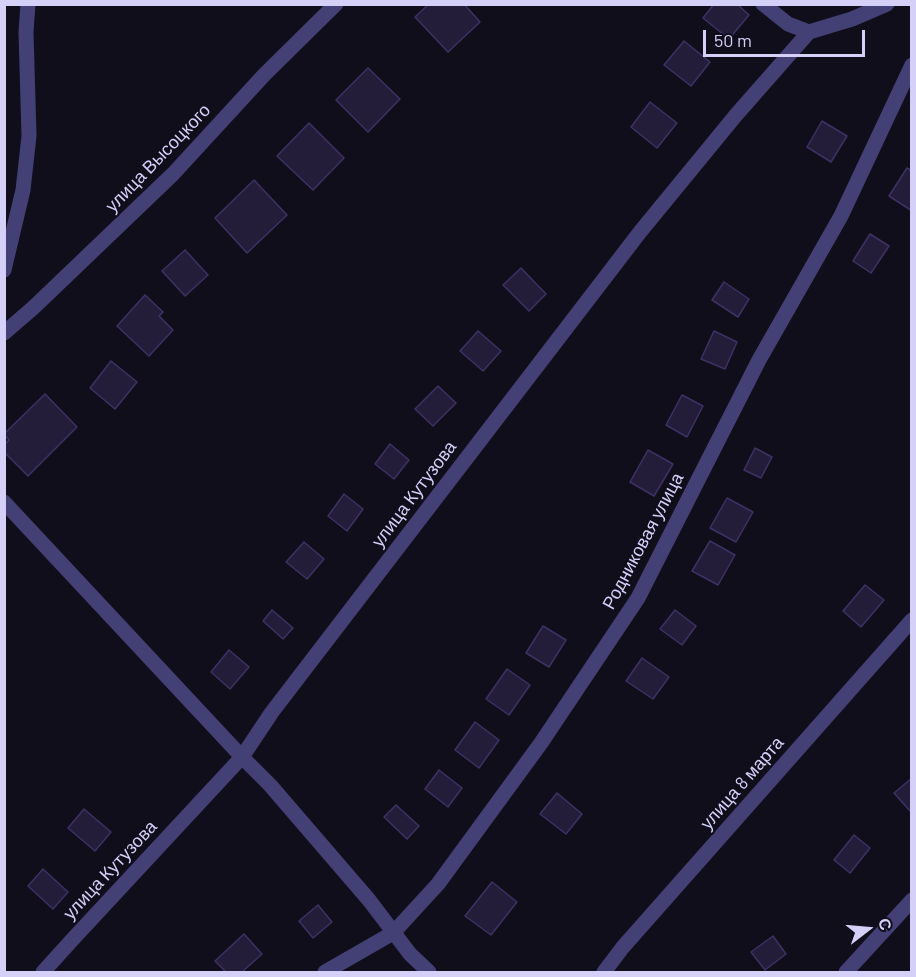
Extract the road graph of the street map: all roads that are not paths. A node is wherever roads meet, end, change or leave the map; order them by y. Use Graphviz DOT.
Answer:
graph roads {
  1 [pos="28,4"];
  2 [pos="336,4"];
  3 [pos="763,4"];
  4 [pos="887,4"];
  5 [pos="809,32"];
  6 [pos="912,65"];
  7 [pos="4,270"];
  8 [pos="4,333"];
  9 [pos="4,502"];
  10 [pos="912,620"];
  11 [pos="242,757"];
  12 [pos="912,900"];
  13 [pos="393,933"];
  14 [pos="43,972"];
  15 [pos="325,972"];
  16 [pos="429,972"];
  17 [pos="604,972"];
  18 [pos="846,972"];
  1 -- 7 [label="street"];
  2 -- 8 [label="street, улица Высоцкого"];
  3 -- 5 [label="street"];
  4 -- 5 [label="street"];
  5 -- 11 [label="street, улица Кутузова"];
  6 -- 13 [label="street, Родниковая улица"];
  9 -- 11 [label="street"];
  10 -- 17 [label="street, улица 8 марта"];
  11 -- 13 [label="street"];
  11 -- 14 [label="street, улица Кутузова"];
  12 -- 18 [label="street"];
  13 -- 15 [label="street, Родниковая улица"];
  13 -- 16 [label="street"];
}
